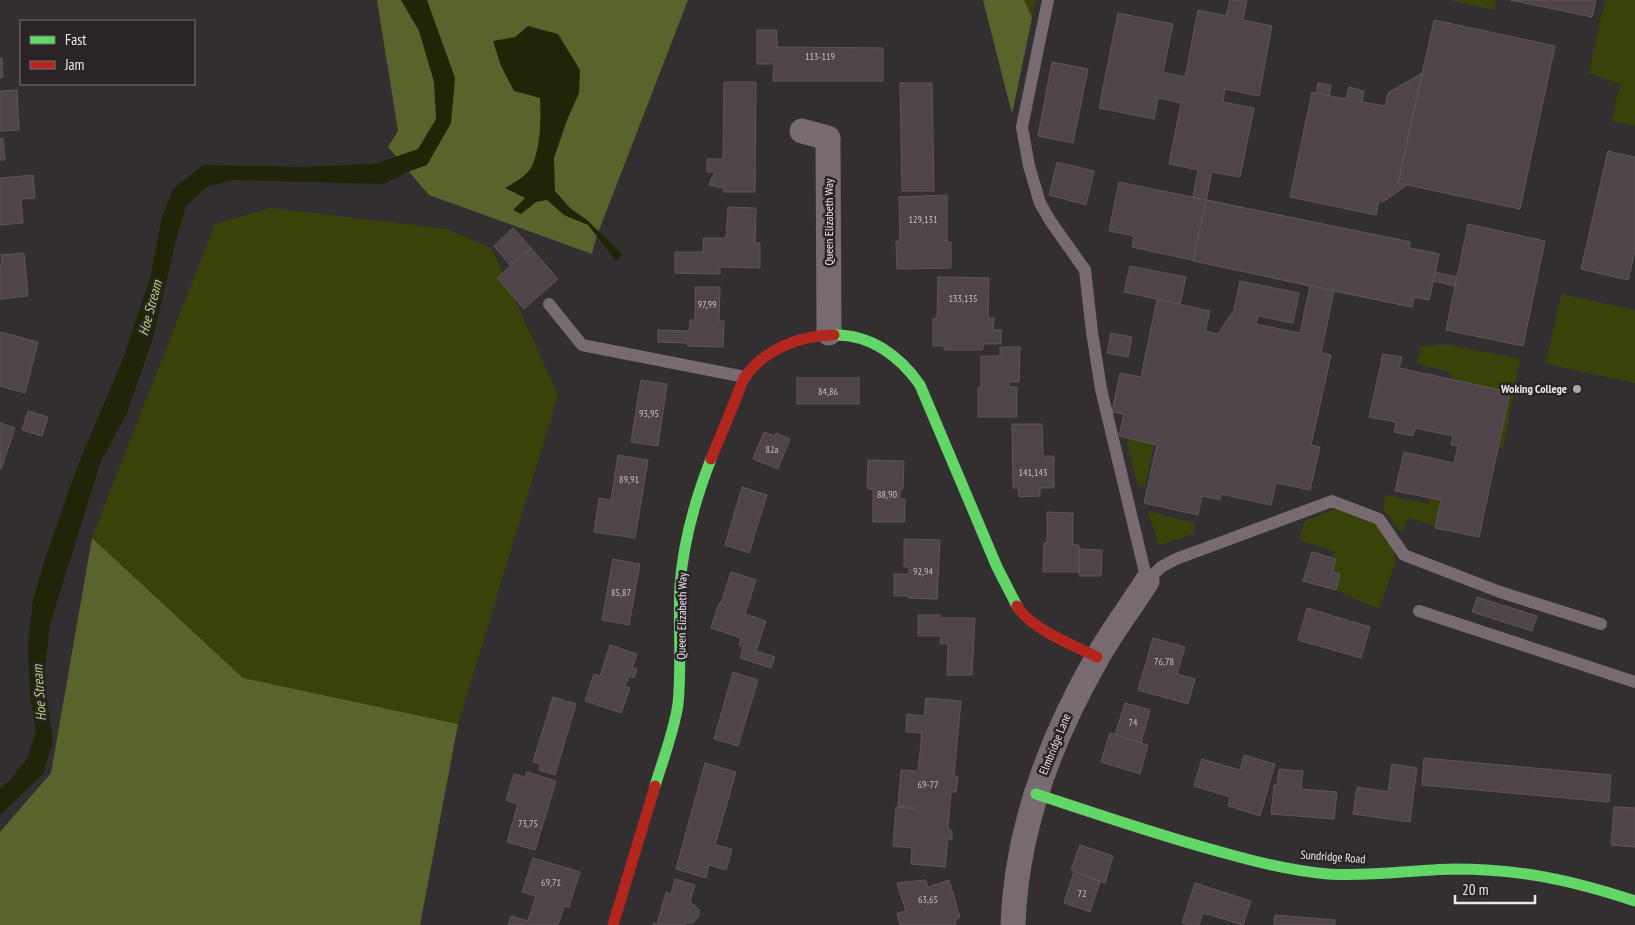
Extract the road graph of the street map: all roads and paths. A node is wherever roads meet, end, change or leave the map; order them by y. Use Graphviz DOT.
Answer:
graph roads {
  1 [pos="1048,0"];
  2 [pos="802,131"];
  3 [pos="549,304"];
  4 [pos="829,334"];
  5 [pos="745,377"];
  6 [pos="1147,581"];
  7 [pos="1419,611"];
  8 [pos="1601,624"];
  9 [pos="1097,657"];
  10 [pos="1635,682"];
  11 [pos="1036,794"];
  12 [pos="1635,902"];
  13 [pos="613,925"];
  14 [pos="1013,925"];
  1 -- 6 [label="lane"];
  2 -- 4 [label="street, Queen Elizabeth Way"];
  3 -- 5 [label="lane"];
  4 -- 5 [label="street, Queen Elizabeth Way"];
  4 -- 9 [label="street, Queen Elizabeth Way"];
  5 -- 13 [label="street, Queen Elizabeth Way"];
  6 -- 8 [label="lane"];
  6 -- 9 [label="street, Elmbridge Lane"];
  7 -- 10 [label="lane"];
  9 -- 11 [label="street, Elmbridge Lane"];
  11 -- 12 [label="street, Sundridge Road"];
  11 -- 14 [label="street, Elmbridge Lane"];
}
